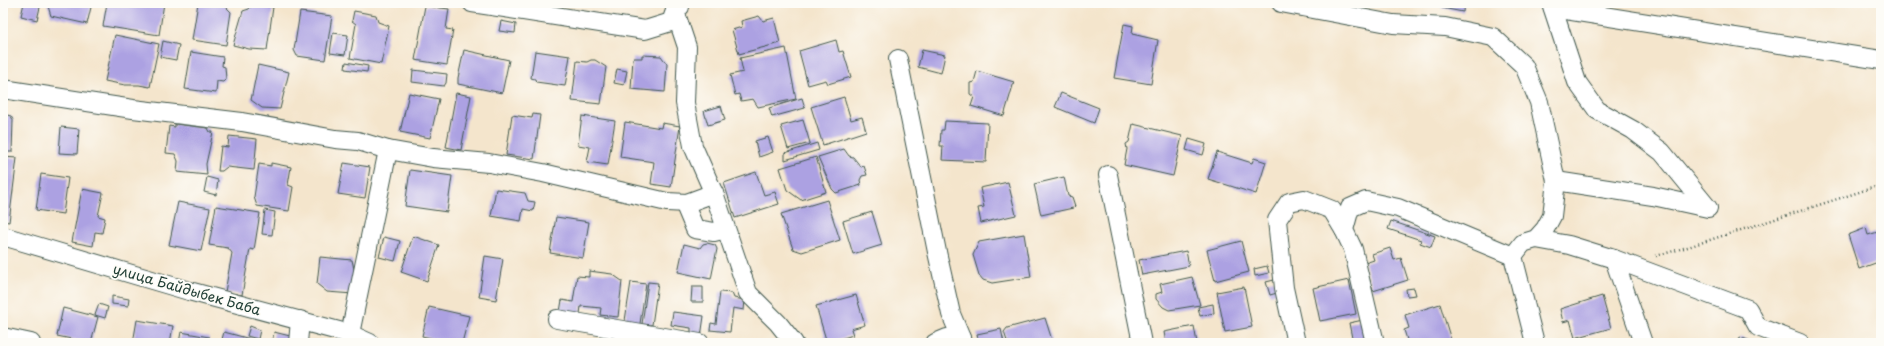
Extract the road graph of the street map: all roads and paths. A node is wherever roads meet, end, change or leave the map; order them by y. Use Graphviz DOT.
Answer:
graph roads {
  1 [pos="472,3"];
  2 [pos="1282,3"];
  3 [pos="1552,5"];
  4 [pos="677,7"];
  5 [pos="898,59"];
  6 [pos="1881,60"];
  7 [pos="3,89"];
  8 [pos="388,150"];
  9 [pos="1108,175"];
  10 [pos="1556,181"];
  11 [pos="1881,185"];
  12 [pos="714,193"];
  13 [pos="684,203"];
  14 [pos="726,229"];
  15 [pos="1344,230"];
  16 [pos="3,236"];
  17 [pos="1536,239"];
  18 [pos="1513,256"];
  19 [pos="1621,261"];
  20 [pos="557,319"];
  21 [pos="300,320"];
  22 [pos="350,334"];
  23 [pos="3,337"];
  24 [pos="962,341"];
  25 [pos="31,343"];
  26 [pos="298,343"];
  27 [pos="370,343"];
  28 [pos="700,343"];
  29 [pos="794,343"];
  30 [pos="935,343"];
  31 [pos="1142,343"];
  32 [pos="1296,343"];
  33 [pos="1375,343"];
  34 [pos="1536,343"];
  35 [pos="1644,343"];
  36 [pos="1800,343"];
  1 -- 4 [label="street"];
  2 -- 10 [label="street"];
  3 -- 6 [label="street"];
  3 -- 10 [label="street"];
  4 -- 12 [label="street"];
  5 -- 24 [label="street"];
  7 -- 8 [label="street"];
  8 -- 13 [label="street"];
  8 -- 22 [label="street"];
  9 -- 31 [label="street"];
  10 -- 17 [label="street"];
  11 -- 19 [label="path"];
  12 -- 13 [label="street"];
  12 -- 14 [label="street"];
  13 -- 14 [label="street"];
  14 -- 29 [label="street"];
  15 -- 18 [label="street"];
  15 -- 32 [label="street"];
  15 -- 33 [label="street"];
  16 -- 21 [label="street, улица Байдыбек Баба"];
  17 -- 18 [label="street"];
  17 -- 19 [label="street"];
  18 -- 34 [label="street"];
  19 -- 35 [label="street"];
  19 -- 36 [label="street"];
  20 -- 28 [label="street"];
  21 -- 22 [label="street, улица Байдыбек Баба"];
  21 -- 26 [label="street"];
  22 -- 27 [label="street, улица Байдыбек Баба"];
  23 -- 25 [label="street"];
  24 -- 30 [label="street"];
}
